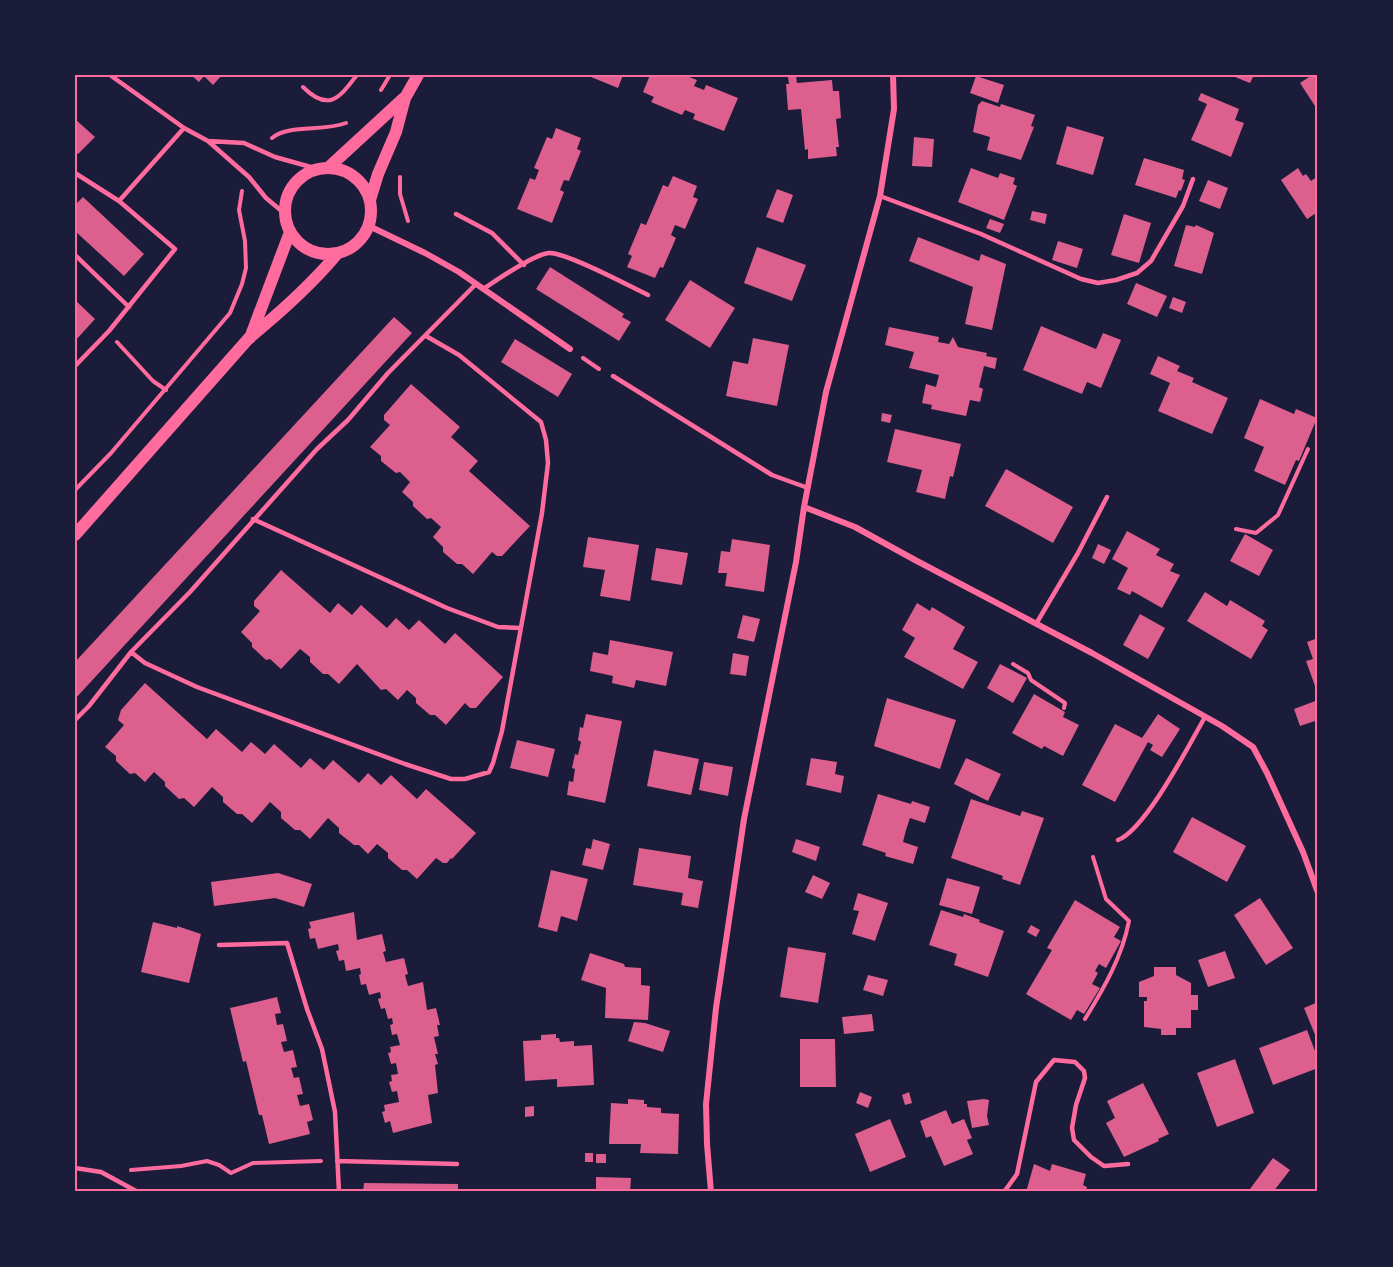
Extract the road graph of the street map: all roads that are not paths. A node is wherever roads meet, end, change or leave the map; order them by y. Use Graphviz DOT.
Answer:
graph roads {
  1 [pos="110,75"];
  2 [pos="418,75"];
  3 [pos="893,75"];
  4 [pos="405,98"];
  5 [pos="184,128"];
  6 [pos="208,141"];
  7 [pos="323,169"];
  8 [pos="75,172"];
  9 [pos="1192,179"];
  10 [pos="880,196"];
  11 [pos="370,200"];
  12 [pos="119,201"];
  13 [pos="284,213"];
  14 [pos="456,214"];
  15 [pos="369,226"];
  16 [pos="290,232"];
  17 [pos="337,254"];
  18 [pos="75,255"];
  19 [pos="524,265"];
  20 [pos="476,284"];
  21 [pos="483,289"];
  22 [pos="648,296"];
  23 [pos="129,307"];
  24 [pos="426,336"];
  25 [pos="249,338"];
  26 [pos="570,349"];
  27 [pos="75,366"];
  28 [pos="613,376"];
  29 [pos="808,488"];
  30 [pos="1107,497"];
  31 [pos="804,507"];
  32 [pos="253,519"];
  33 [pos="75,535"];
  34 [pos="1036,624"];
  35 [pos="520,628"];
  36 [pos="131,652"];
  37 [pos="1205,717"];
  38 [pos="75,720"];
  39 [pos="1118,840"];
  40 [pos="1318,893"];
  41 [pos="219,945"];
  42 [pos="337,1161"];
  43 [pos="457,1164"];
  44 [pos="1128,1164"];
  45 [pos="75,1168"];
  46 [pos="138,1192"];
  47 [pos="339,1192"];
  48 [pos="711,1192"];
  49 [pos="1004,1192"];
  1 -- 5 [label="lane"];
  2 -- 4 [label="main road"];
  3 -- 10 [label="street"];
  4 -- 7 [label="main road"];
  4 -- 11 [label="main road"];
  5 -- 6 [label="lane"];
  5 -- 12 [label="lane"];
  6 -- 7 [label="lane"];
  6 -- 13 [label="lane"];
  7 -- 11 [label="main road"];
  7 -- 13 [label="main road"];
  8 -- 12 [label="lane"];
  9 -- 10 [label="lane"];
  10 -- 29 [label="street"];
  11 -- 15 [label="main road"];
  12 -- 23 [label="lane"];
  13 -- 16 [label="main road"];
  14 -- 19 [label="lane"];
  15 -- 17 [label="main road"];
  15 -- 20 [label="street"];
  16 -- 17 [label="main road"];
  16 -- 25 [label="main road"];
  17 -- 25 [label="main road"];
  18 -- 23 [label="lane"];
  19 -- 21 [label="lane"];
  19 -- 22 [label="lane"];
  20 -- 21 [label="street"];
  20 -- 24 [label="lane"];
  21 -- 26 [label="street"];
  23 -- 27 [label="lane"];
  24 -- 32 [label="lane"];
  24 -- 35 [label="lane"];
  25 -- 33 [label="main road"];
  28 -- 29 [label="lane"];
  29 -- 31 [label="street"];
  30 -- 34 [label="lane"];
  31 -- 34 [label="street"];
  31 -- 48 [label="street"];
  32 -- 35 [label="lane"];
  32 -- 36 [label="lane"];
  34 -- 37 [label="street"];
  35 -- 36 [label="lane"];
  36 -- 38 [label="lane"];
  37 -- 39 [label="lane"];
  37 -- 40 [label="street"];
  41 -- 42 [label="lane"];
  42 -- 43 [label="lane"];
  42 -- 47 [label="lane"];
  44 -- 49 [label="lane"];
  45 -- 46 [label="lane"];
}
